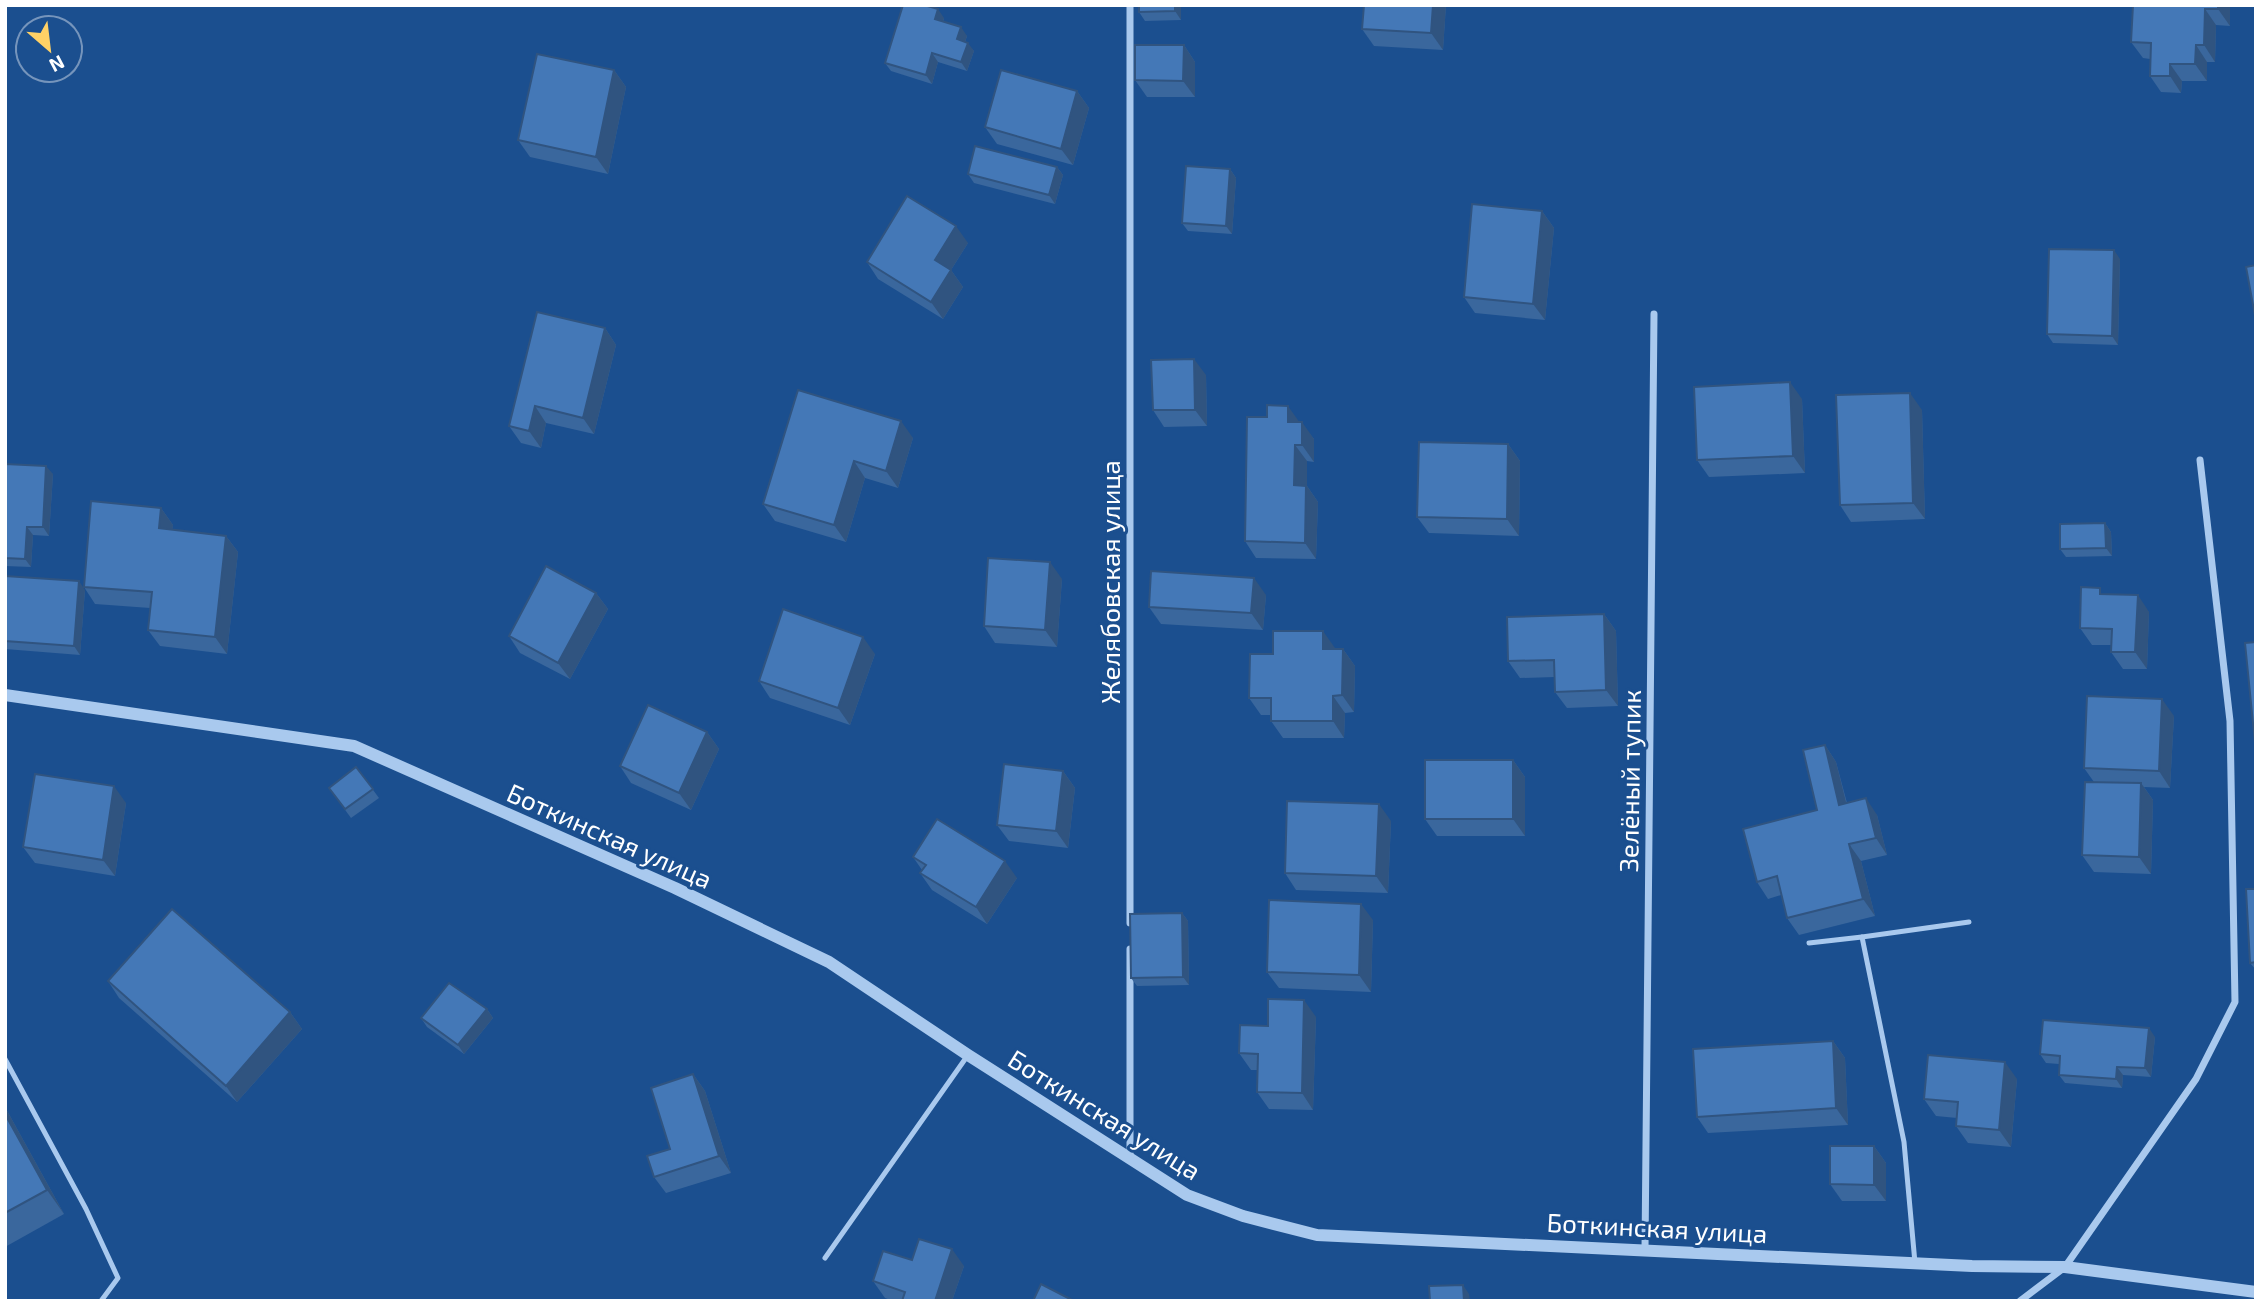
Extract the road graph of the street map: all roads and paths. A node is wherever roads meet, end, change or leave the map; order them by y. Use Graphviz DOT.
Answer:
graph roads {
  1 [pos="1130,5"];
  2 [pos="1654,314"];
  3 [pos="2200,460"];
  4 [pos="5,695"];
  5 [pos="1969,922"];
  6 [pos="1862,937"];
  7 [pos="1809,943"];
  8 [pos="968,1055"];
  9 [pos="5,1059"];
  10 [pos="1130,1158"];
  11 [pos="1645,1249"];
  12 [pos="825,1258"];
  13 [pos="1915,1263"];
  14 [pos="2065,1268"];
  15 [pos="2256,1292"];
  16 [pos="101,1301"];
  17 [pos="2020,1301"];
  1 -- 10 [label="street, Желябовская улица"];
  2 -- 11 [label="street, Зелёный тупик"];
  3 -- 14 [label="street"];
  4 -- 8 [label="street, Боткинская улица"];
  5 -- 6 [label="lane"];
  6 -- 7 [label="lane"];
  6 -- 13 [label="lane"];
  8 -- 10 [label="street, Боткинская улица"];
  8 -- 12 [label="lane"];
  9 -- 16 [label="lane"];
  10 -- 11 [label="street, Боткинская улица"];
  11 -- 13 [label="street, Боткинская улица"];
  13 -- 14 [label="street, Боткинская улица"];
  14 -- 15 [label="street, Боткинская улица"];
  14 -- 17 [label="street"];
}
